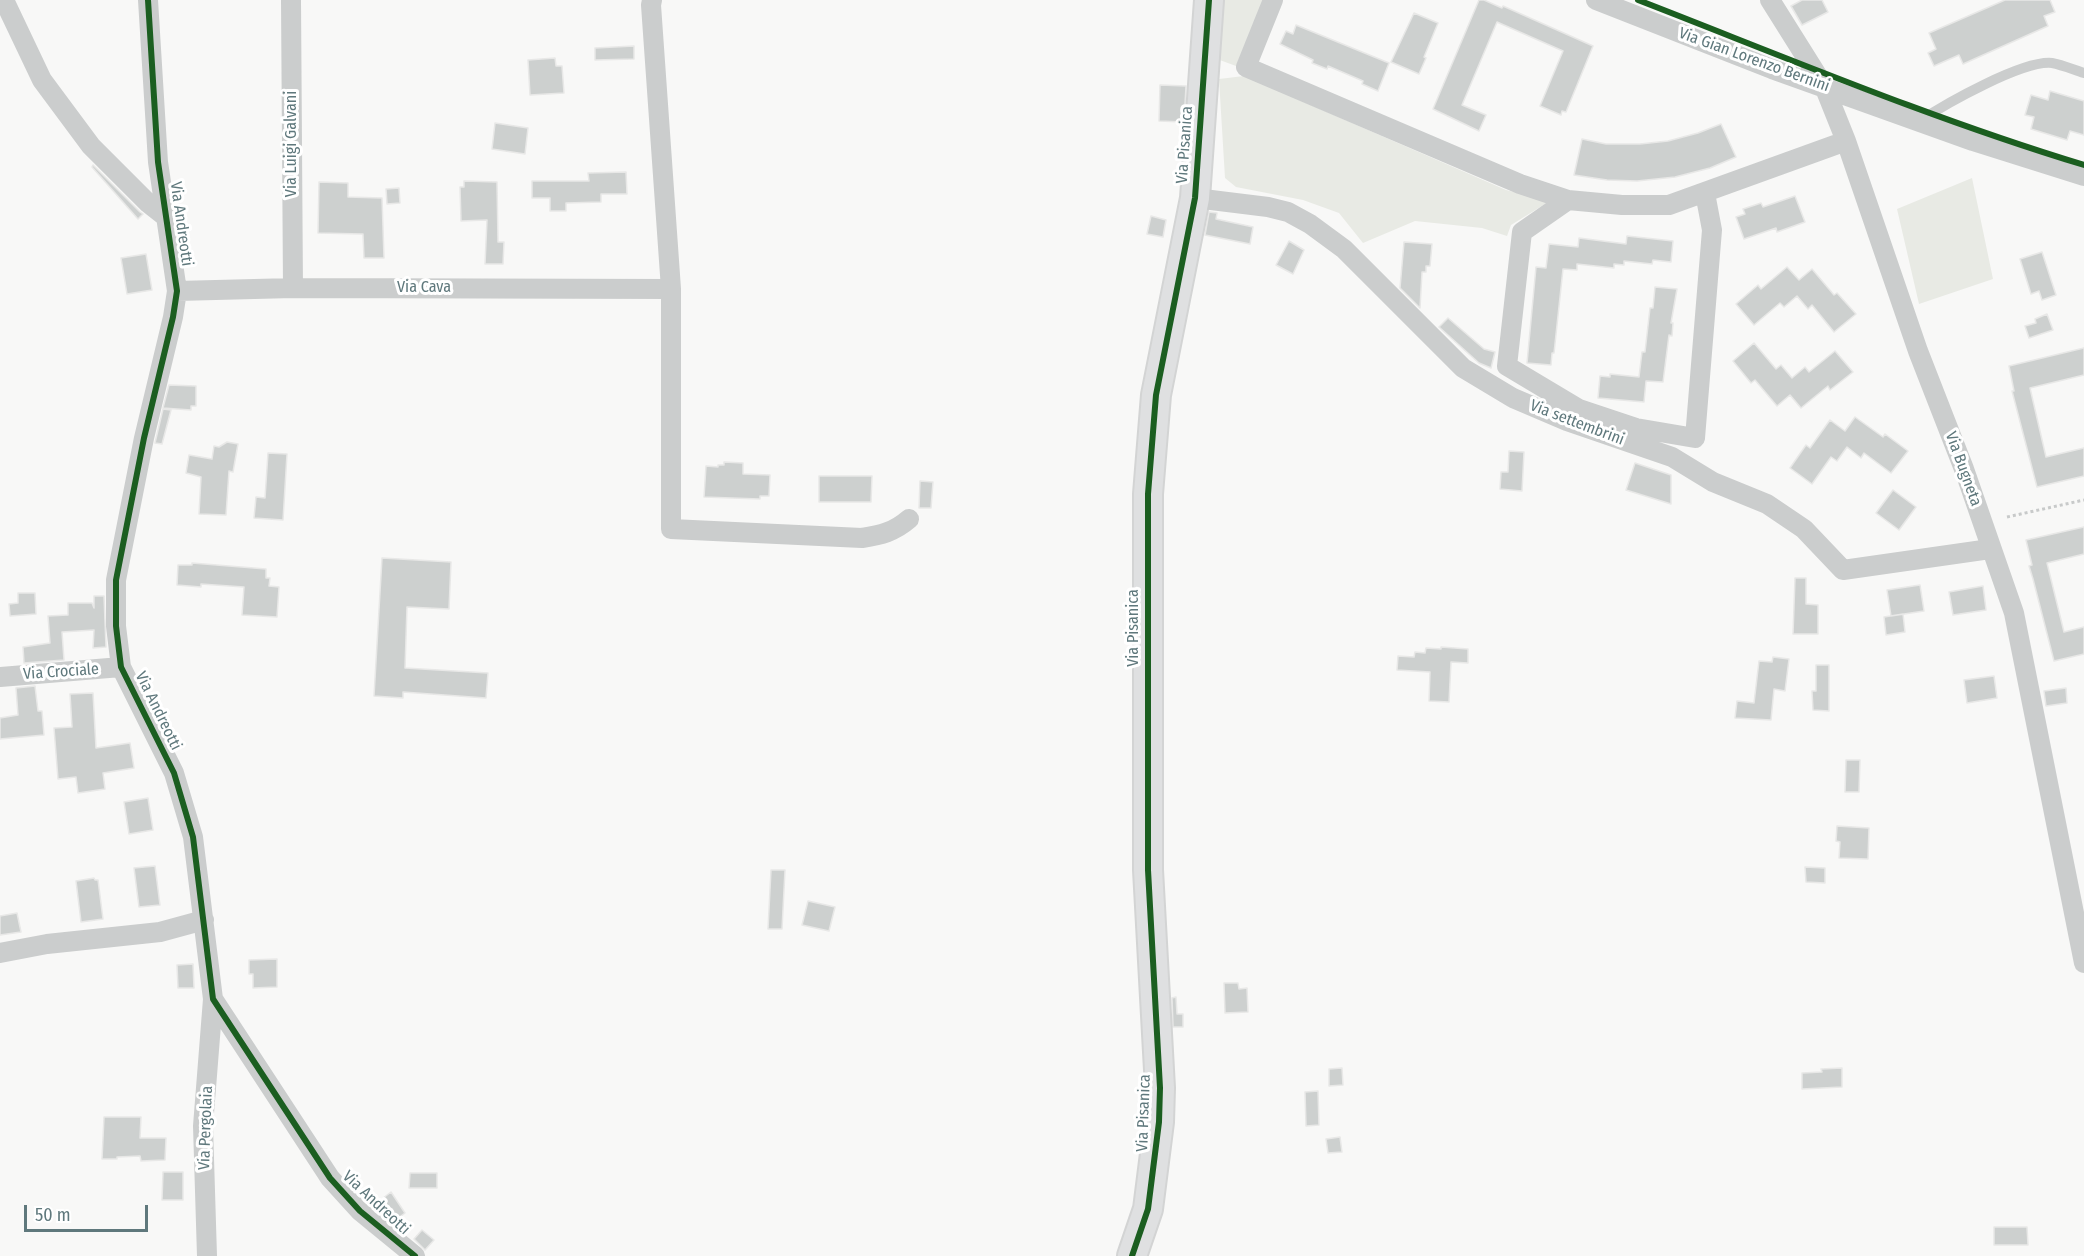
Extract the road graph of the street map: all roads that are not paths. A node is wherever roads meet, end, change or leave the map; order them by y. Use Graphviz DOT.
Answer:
graph roads {
  1 [pos="4,0"];
  2 [pos="148,0"];
  3 [pos="291,0"];
  4 [pos="652,0"];
  5 [pos="1209,0"];
  6 [pos="1273,0"];
  7 [pos="1596,0"];
  8 [pos="1770,0"];
  9 [pos="2084,73"];
  10 [pos="1824,86"];
  11 [pos="1920,121"];
  12 [pos="1846,141"];
  13 [pos="2084,176"];
  14 [pos="1705,193"];
  15 [pos="1195,198"];
  16 [pos="1568,200"];
  17 [pos="167,218"];
  18 [pos="292,288"];
  19 [pos="671,289"];
  20 [pos="177,291"];
  21 [pos="909,519"];
  22 [pos="1990,549"];
  23 [pos="122,667"];
  24 [pos="0,676"];
  25 [pos="204,920"];
  26 [pos="0,953"];
  27 [pos="2084,963"];
  28 [pos="213,999"];
  29 [pos="207,1256"];
  30 [pos="415,1256"];
  31 [pos="1132,1256"];
  1 -- 17 [label="street"];
  2 -- 17 [label="street, Via Andreotti"];
  3 -- 18 [label="street, Via Luigi Galvani"];
  4 -- 19 [label="street"];
  5 -- 15 [label="street, Via Pisanica"];
  6 -- 16 [label="street"];
  7 -- 10 [label="street, Via Gian Lorenzo Bernini"];
  8 -- 10 [label="street, Via Bugneta"];
  9 -- 11 [label="lane"];
  10 -- 11 [label="street, Via Gian Lorenzo Bernini"];
  10 -- 12 [label="street, Via Bugneta"];
  11 -- 13 [label="street, Via Gian Lorenzo Bernini"];
  12 -- 14 [label="street"];
  12 -- 22 [label="street, Via Bugneta"];
  14 -- 16 [label="street"];
  14 -- 16 [label="street"];
  15 -- 22 [label="street, Via settembrini"];
  15 -- 31 [label="street, Via Pisanica"];
  17 -- 20 [label="street, Via Andreotti"];
  18 -- 19 [label="street, Via Cava"];
  18 -- 20 [label="street, Via Cava"];
  19 -- 21 [label="street"];
  20 -- 23 [label="street, Via Andreotti"];
  22 -- 27 [label="street, Via Bugneta"];
  23 -- 24 [label="street, Via Crociale"];
  23 -- 25 [label="street, Via Andreotti"];
  25 -- 26 [label="street"];
  25 -- 28 [label="street, Via Andreotti"];
  28 -- 29 [label="street, Via Pergolaia"];
  28 -- 30 [label="street, Via Andreotti"];
}
